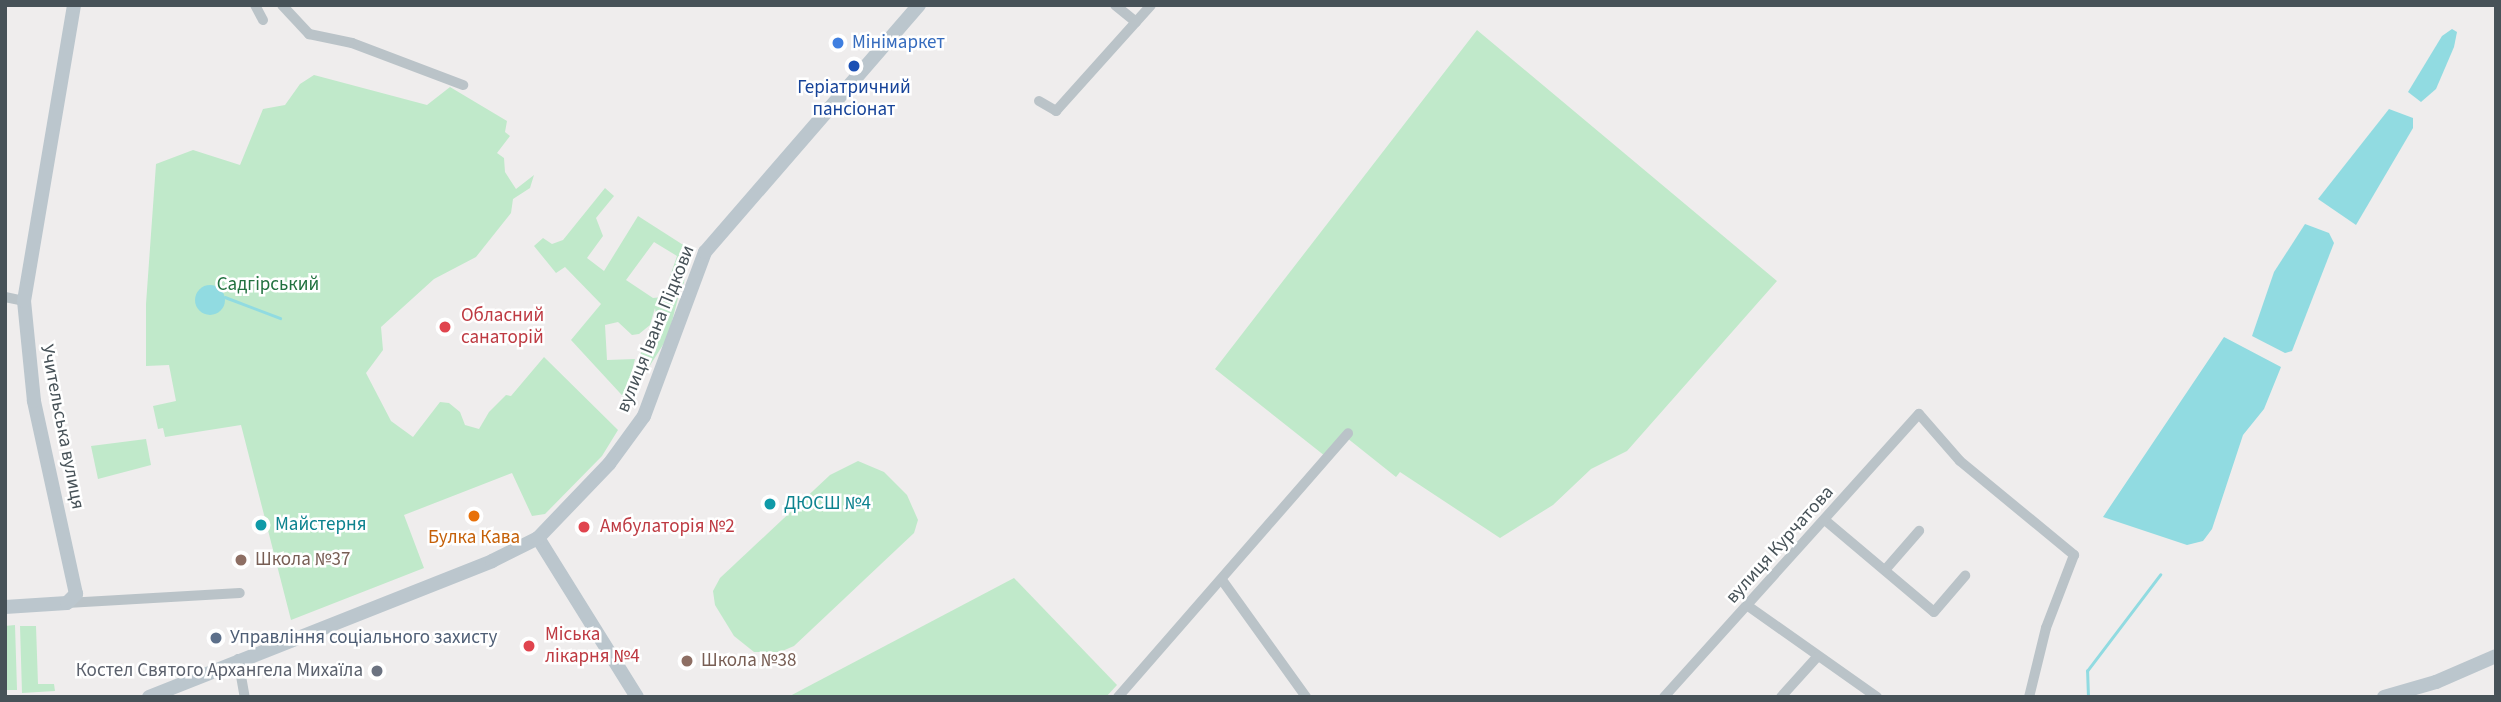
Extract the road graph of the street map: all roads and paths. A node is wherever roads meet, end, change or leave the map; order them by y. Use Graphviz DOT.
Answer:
graph roads {
  1 [pos="74,5"];
  2 [pos="255,5"];
  3 [pos="282,5"];
  4 [pos="919,5"];
  5 [pos="1115,5"];
  6 [pos="1151,5"];
  7 [pos="263,20"];
  8 [pos="1136,22"];
  9 [pos="463,85"];
  10 [pos="1039,101"];
  11 [pos="5,297"];
  12 [pos="24,301"];
  13 [pos="1348,433"];
  14 [pos="1826,521"];
  15 [pos="1919,531"];
  16 [pos="538,538"];
  17 [pos="1885,570"];
  18 [pos="1965,576"];
  19 [pos="1222,580"];
  20 [pos="240,593"];
  21 [pos="67,603"];
  22 [pos="1748,606"];
  23 [pos="5,607"];
  24 [pos="2496,656"];
  25 [pos="1817,657"];
  26 [pos="238,658"];
  27 [pos="149,697"];
  28 [pos="245,697"];
  29 [pos="637,697"];
  30 [pos="1118,697"];
  31 [pos="1306,697"];
  32 [pos="1664,697"];
  33 [pos="1782,697"];
  34 [pos="1877,697"];
  35 [pos="2029,697"];
  36 [pos="2384,697"];
  1 -- 12 [label="street, Учительська вулиця"];
  2 -- 7 [label="street"];
  3 -- 9 [label="street"];
  4 -- 16 [label="street, вулиця Івана Підкови"];
  5 -- 8 [label="street"];
  6 -- 8 [label="street"];
  8 -- 10 [label="street"];
  11 -- 12 [label="street"];
  12 -- 21 [label="street, Учительська вулиця"];
  13 -- 19 [label="street"];
  14 -- 17 [label="street"];
  14 -- 22 [label="street, вулиця Курчатова"];
  14 -- 35 [label="street, вулиця Курчатова"];
  15 -- 17 [label="street"];
  16 -- 26 [label="street, вулиця Івана Підкови"];
  16 -- 29 [label="street"];
  17 -- 18 [label="street"];
  19 -- 30 [label="street"];
  19 -- 31 [label="street"];
  20 -- 21 [label="street"];
  21 -- 23 [label="street"];
  22 -- 25 [label="street"];
  22 -- 32 [label="street, вулиця Курчатова"];
  24 -- 36 [label="street"];
  25 -- 33 [label="street"];
  25 -- 34 [label="street"];
  26 -- 27 [label="street, вулиця Івана Підкови"];
  26 -- 28 [label="street"];
}
